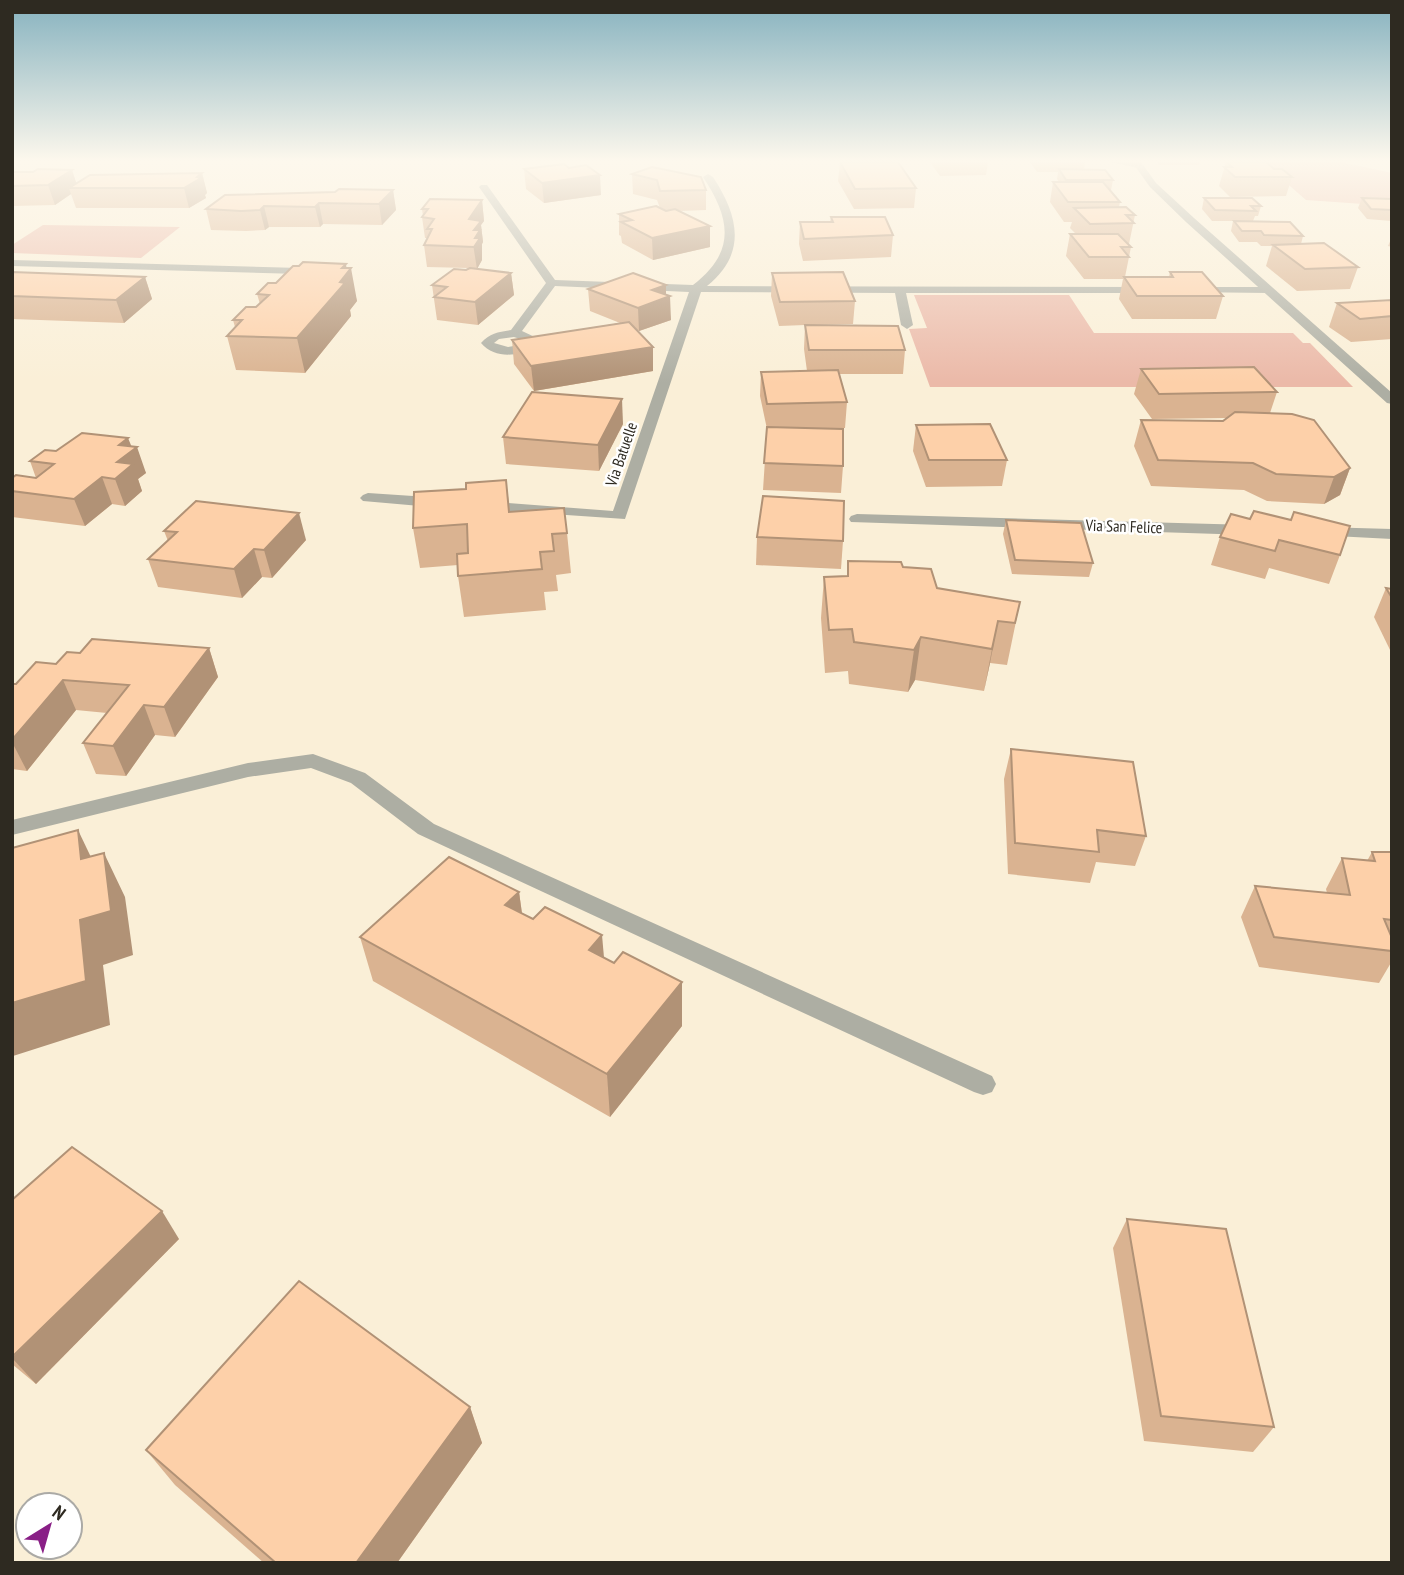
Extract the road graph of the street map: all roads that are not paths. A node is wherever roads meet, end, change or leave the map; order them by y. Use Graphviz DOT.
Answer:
graph roads {
  1 [pos="518,236"];
  2 [pos="730,236"];
  3 [pos="1207,236"];
  4 [pos="12,263"];
  5 [pos="320,275"];
  6 [pos="552,283"];
  7 [pos="696,289"];
  8 [pos="900,290"];
  9 [pos="1159,290"];
  10 [pos="1173,290"];
  11 [pos="1268,290"];
  12 [pos="907,325"];
  13 [pos="515,333"];
  14 [pos="1392,400"];
  15 [pos="368,498"];
  16 [pos="857,519"];
  17 [pos="1268,531"];
  18 [pos="1309,532"];
  19 [pos="1392,534"];
  20 [pos="12,828"];
  21 [pos="983,1084"];
  1 -- 6 [label="street"];
  2 -- 7 [label="street, Via Batuelle"];
  3 -- 11 [label="street"];
  4 -- 5 [label="street"];
  6 -- 7 [label="street"];
  6 -- 13 [label="street"];
  7 -- 8 [label="street"];
  7 -- 15 [label="street, Via Batuelle"];
  8 -- 9 [label="street"];
  8 -- 12 [label="street"];
  10 -- 11 [label="street"];
  11 -- 14 [label="street"];
  16 -- 17 [label="street, Via San Felice"];
  18 -- 19 [label="street"];
  20 -- 21 [label="street"];
}
